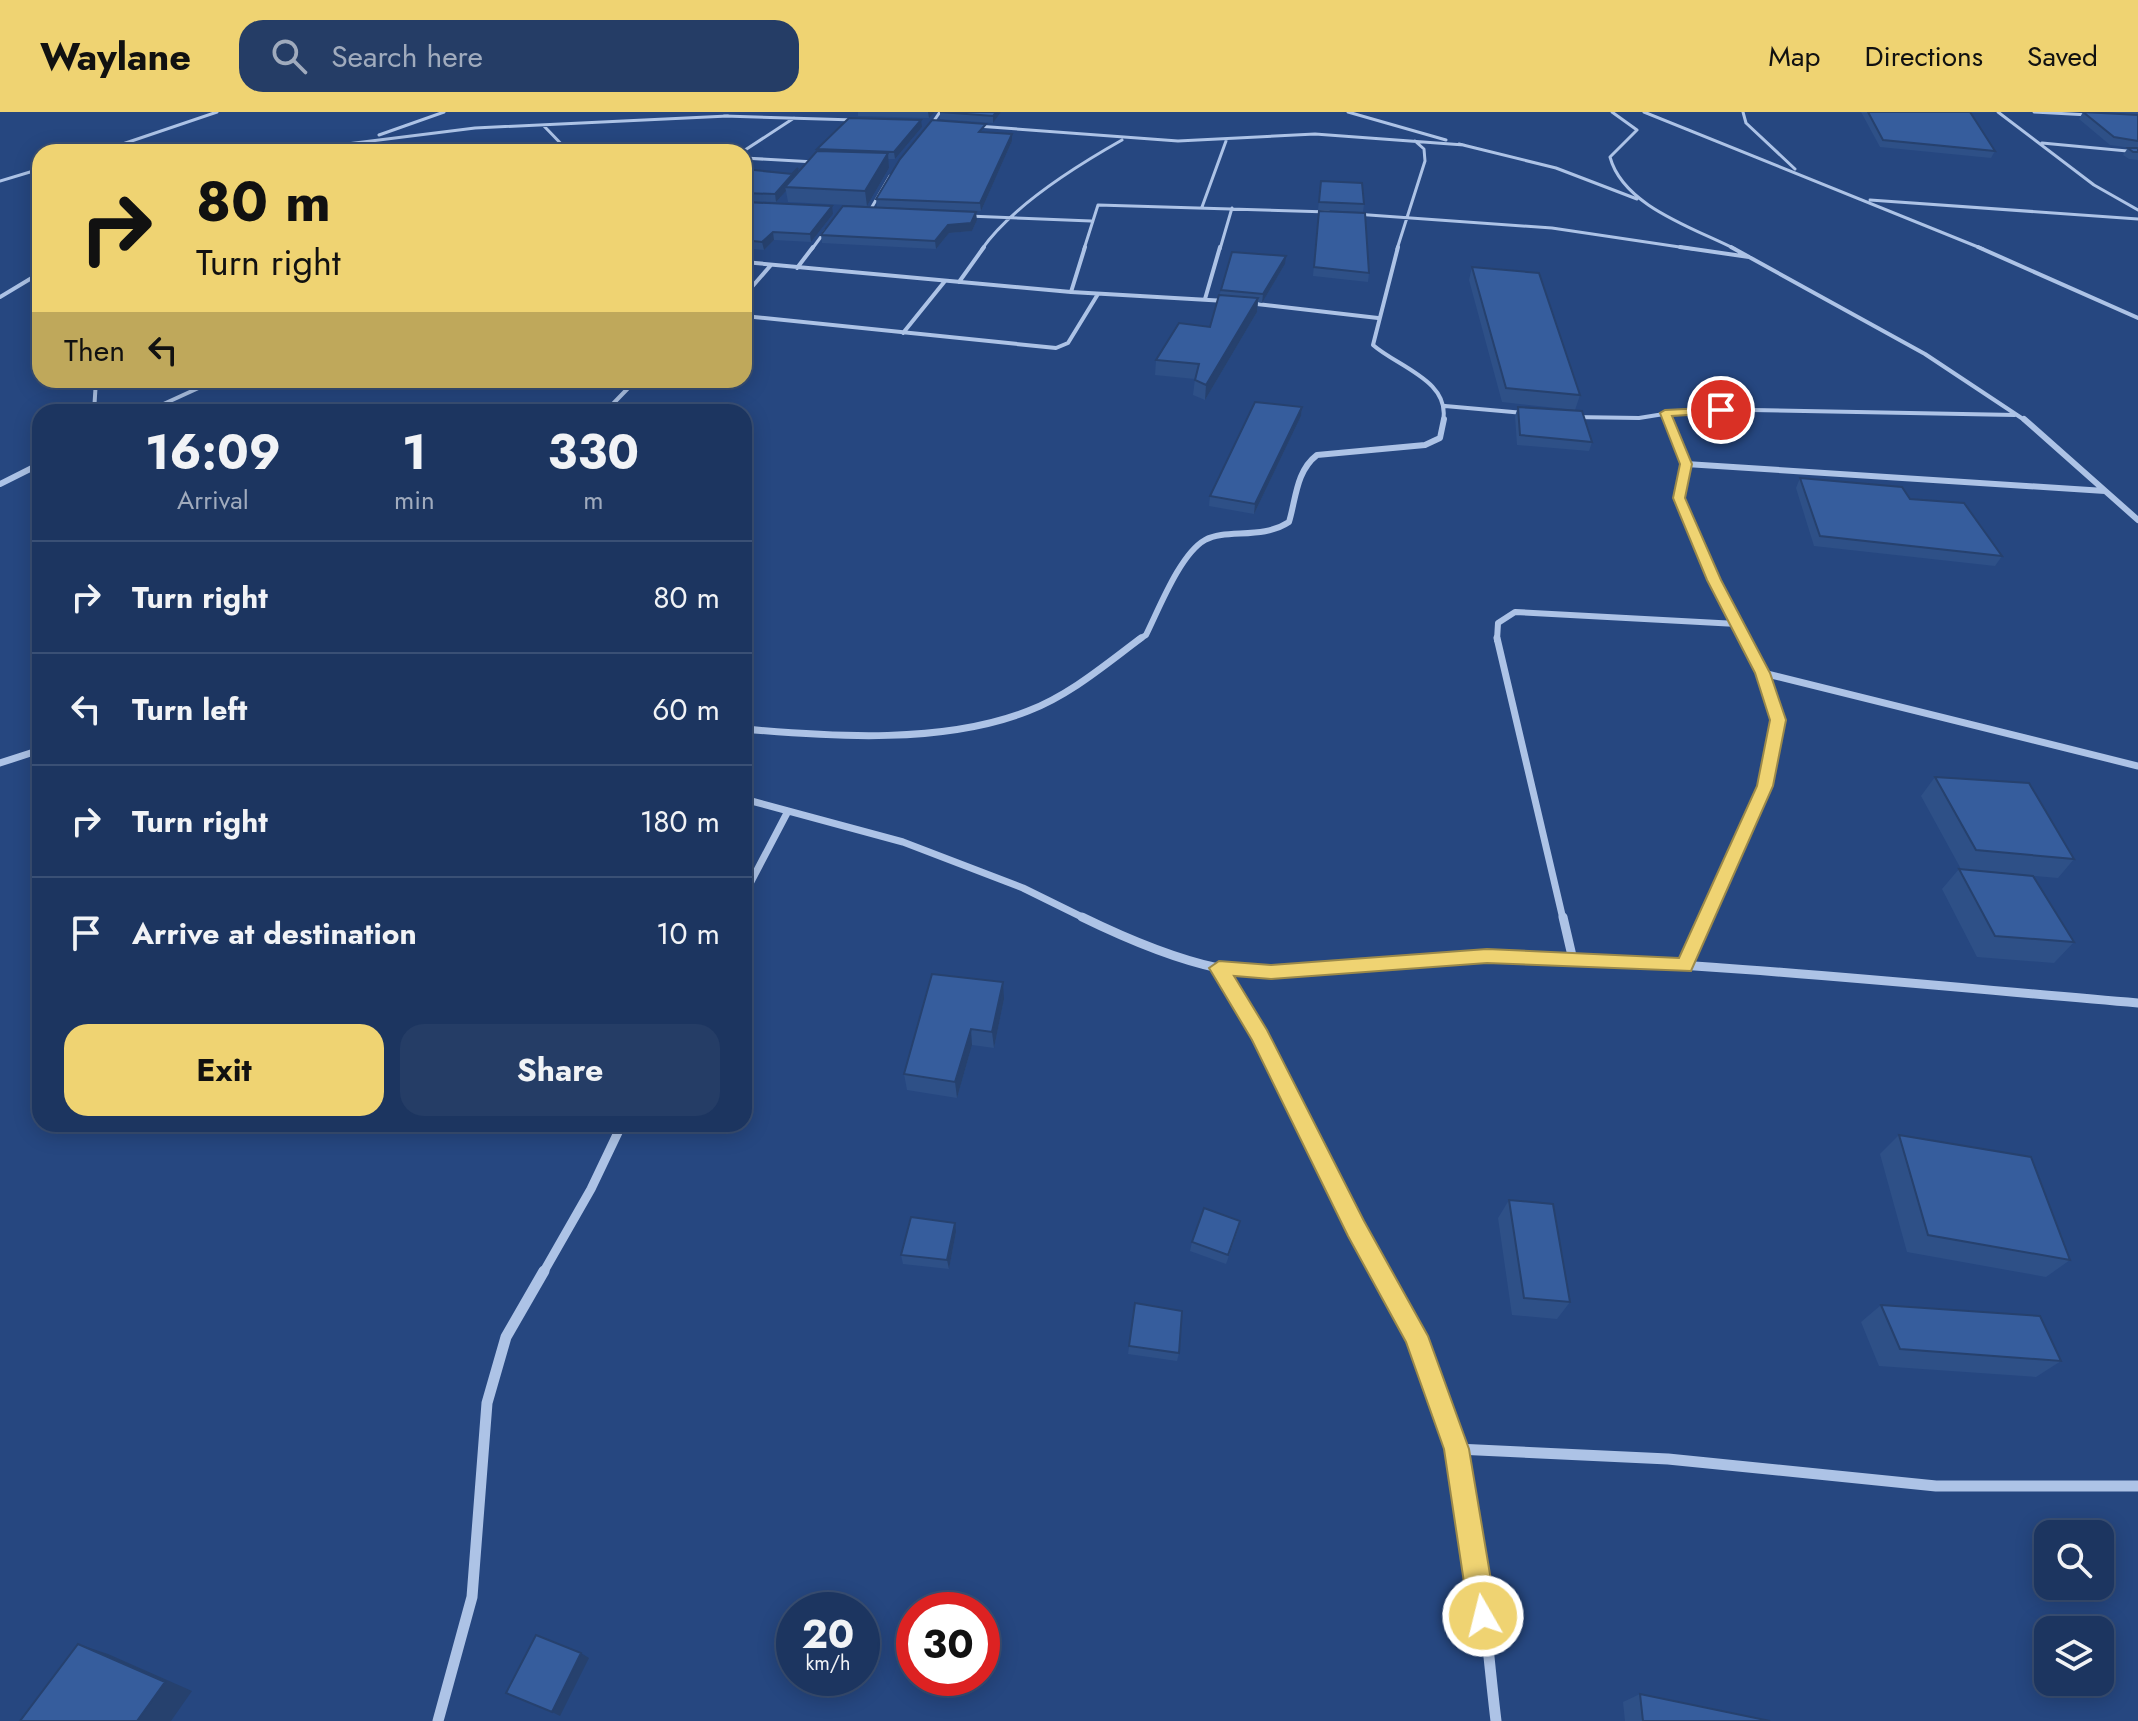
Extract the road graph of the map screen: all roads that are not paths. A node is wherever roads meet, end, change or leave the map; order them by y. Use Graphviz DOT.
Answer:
graph roads {
  1 [pos="217,112"];
  2 [pos="444,112"];
  3 [pos="758,112"];
  4 [pos="940,112"];
  5 [pos="1348,112"];
  6 [pos="1612,112"];
  7 [pos="1644,112"];
  8 [pos="1743,112"];
  9 [pos="1998,112"];
  10 [pos="2034,112"];
  11 [pos="2093,115"];
  12 [pos="724,116"];
  13 [pos="794,118"];
  14 [pos="858,120"];
  15 [pos="918,123"];
  16 [pos="933,123"];
  17 [pos="948,124"];
  18 [pos="543,125"];
  19 [pos="963,125"];
  20 [pos="924,134"];
  21 [pos="1123,139"];
  22 [pos="1226,141"];
  23 [pos="1415,141"];
  24 [pos="2041,143"];
  25 [pos="123,144"];
  26 [pos="340,144"];
  27 [pos="347,144"];
  28 [pos="561,144"];
  29 [pos="752,145"];
  30 [pos="1464,145"];
  31 [pos="2138,152"];
  32 [pos="752,158"];
  33 [pos="32,171"];
  34 [pos="807,173"];
  35 [pos="891,174"];
  36 [pos="1802,174"];
  37 [pos="0,181"];
  38 [pos="1861,199"];
  39 [pos="1645,202"];
  40 [pos="1202,207"];
  41 [pos="1232,208"];
  42 [pos="2138,210"];
  43 [pos="855,211"];
  44 [pos="869,212"];
  45 [pos="884,212"];
  46 [pos="962,216"];
  47 [pos="1009,218"];
  48 [pos="1405,218"];
  49 [pos="2138,219"];
  50 [pos="1091,221"];
  51 [pos="832,222"];
  52 [pos="1749,257"];
  53 [pos="752,263"];
  54 [pos="771,265"];
  55 [pos="797,268"];
  56 [pos="32,278"];
  57 [pos="945,281"];
  58 [pos="959,282"];
  59 [pos="752,287"];
  60 [pos="1071,292"];
  61 [pos="1098,294"];
  62 [pos="0,297"];
  63 [pos="1205,299"];
  64 [pos="752,317"];
  65 [pos="1378,318"];
  66 [pos="2138,318"];
  67 [pos="903,333"];
  68 [pos="198,388"];
  69 [pos="628,388"];
  70 [pos="164,404"];
  71 [pos="613,404"];
  72 [pos="1445,406"];
  73 [pos="1665,413"];
  74 [pos="1537,414"];
  75 [pos="2018,415"];
  76 [pos="1565,416"];
  77 [pos="1686,464"];
  78 [pos="32,468"];
  79 [pos="0,484"];
  80 [pos="2105,491"];
  81 [pos="2138,520"];
  82 [pos="1737,624"];
  83 [pos="1763,673"];
  84 [pos="752,730"];
  85 [pos="32,753"];
  86 [pos="0,763"];
  87 [pos="2138,766"];
  88 [pos="752,802"];
  89 [pos="787,813"];
  90 [pos="752,880"];
  91 [pos="1573,960"];
  92 [pos="1685,966"];
  93 [pos="1219,968"];
  94 [pos="2138,1003"];
  95 [pos="618,1132"];
  96 [pos="1457,1449"];
  97 [pos="2138,1486"];
  98 [pos="438,1721"];
  99 [pos="1496,1721"];
  1 -- 25 [label="street"];
  2 -- 26 [label="street"];
  3 -- 12 [label="street"];
  4 -- 16 [label="street"];
  5 -- 30 [label="street"];
  6 -- 39 [label="street"];
  7 -- 36 [label="street"];
  8 -- 36 [label="street"];
  9 -- 24 [label="street"];
  10 -- 11 [label="street"];
  12 -- 13 [label="street"];
  12 -- 18 [label="street"];
  13 -- 14 [label="street"];
  13 -- 29 [label="street"];
  15 -- 16 [label="street"];
  16 -- 17 [label="street"];
  16 -- 20 [label="street"];
  18 -- 27 [label="street"];
  18 -- 28 [label="street"];
  19 -- 21 [label="street"];
  21 -- 22 [label="street"];
  21 -- 47 [label="street"];
  22 -- 23 [label="street"];
  22 -- 40 [label="street"];
  23 -- 30 [label="street"];
  23 -- 48 [label="street"];
  24 -- 31 [label="street"];
  24 -- 42 [label="street"];
  30 -- 39 [label="street"];
  32 -- 34 [label="street"];
  33 -- 37 [label="street"];
  35 -- 44 [label="street"];
  36 -- 38 [label="street"];
  38 -- 49 [label="street"];
  38 -- 66 [label="street"];
  39 -- 52 [label="street"];
  40 -- 41 [label="street"];
  40 -- 50 [label="street"];
  41 -- 48 [label="street"];
  41 -- 63 [label="street"];
  43 -- 44 [label="street"];
  44 -- 45 [label="street"];
  46 -- 47 [label="street"];
  47 -- 50 [label="street"];
  47 -- 58 [label="street"];
  48 -- 52 [label="street"];
  48 -- 65 [label="street"];
  50 -- 60 [label="street"];
  51 -- 55 [label="street"];
  52 -- 75 [label="street"];
  53 -- 54 [label="street"];
  54 -- 55 [label="street"];
  54 -- 59 [label="street"];
  55 -- 57 [label="street"];
  56 -- 62 [label="street"];
  57 -- 58 [label="street"];
  57 -- 67 [label="street"];
  58 -- 60 [label="street"];
  60 -- 61 [label="street"];
  61 -- 63 [label="street"];
  61 -- 67 [label="street"];
  63 -- 65 [label="street"];
  64 -- 67 [label="street"];
  65 -- 72 [label="street"];
  68 -- 70 [label="street"];
  69 -- 71 [label="street"];
  72 -- 74 [label="street"];
  72 -- 84 [label="street"];
  73 -- 75 [label="street"];
  73 -- 76 [label="street"];
  73 -- 77 [label="street"];
  75 -- 80 [label="street"];
  77 -- 80 [label="street"];
  77 -- 82 [label="street"];
  78 -- 79 [label="street"];
  80 -- 81 [label="street"];
  82 -- 83 [label="street"];
  82 -- 91 [label="street"];
  83 -- 87 [label="street"];
  83 -- 92 [label="street"];
  85 -- 86 [label="street"];
  88 -- 89 [label="street"];
  89 -- 90 [label="street"];
  89 -- 93 [label="street"];
  91 -- 92 [label="street"];
  91 -- 93 [label="street"];
  92 -- 94 [label="street"];
  93 -- 96 [label="street"];
  95 -- 98 [label="street"];
  96 -- 97 [label="street"];
  96 -- 99 [label="street"];
}
